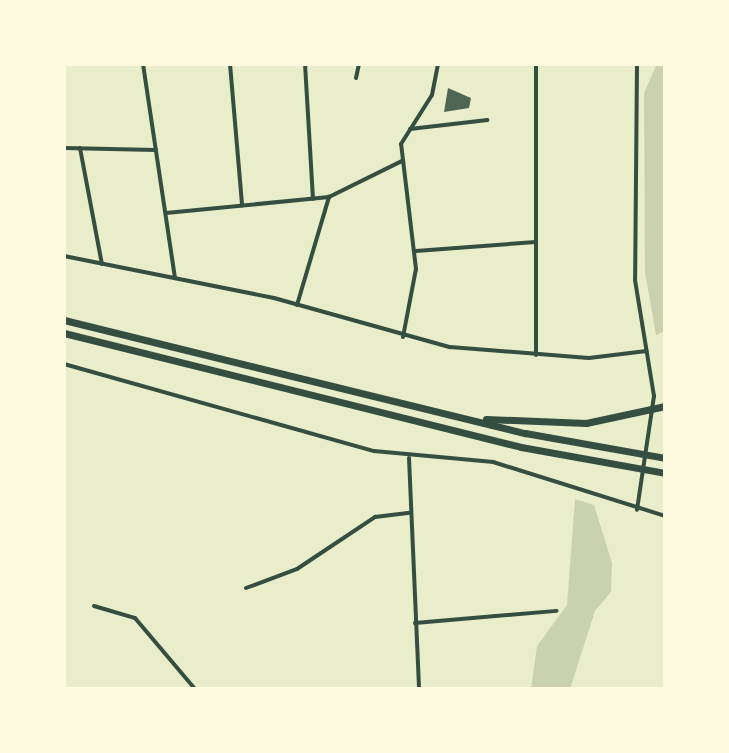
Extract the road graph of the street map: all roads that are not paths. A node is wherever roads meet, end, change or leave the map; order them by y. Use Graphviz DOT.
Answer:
graph roads {
  1 [pos="143,64"];
  2 [pos="230,64"];
  3 [pos="305,64"];
  4 [pos="359,64"];
  5 [pos="438,64"];
  6 [pos="536,64"];
  7 [pos="637,64"];
  8 [pos="356,78"];
  9 [pos="487,120"];
  10 [pos="410,129"];
  11 [pos="64,148"];
  12 [pos="80,148"];
  13 [pos="156,150"];
  14 [pos="402,161"];
  15 [pos="329,197"];
  16 [pos="313,199"];
  17 [pos="242,205"];
  18 [pos="166,213"];
  19 [pos="536,242"];
  20 [pos="415,251"];
  21 [pos="64,256"];
  22 [pos="102,264"];
  23 [pos="175,278"];
  24 [pos="297,305"];
  25 [pos="64,320"];
  26 [pos="64,333"];
  27 [pos="403,337"];
  28 [pos="647,351"];
  29 [pos="536,355"];
  30 [pos="64,364"];
  31 [pos="665,406"];
  32 [pos="432,411"];
  33 [pos="409,458"];
  34 [pos="665,458"];
  35 [pos="665,473"];
  36 [pos="637,510"];
  37 [pos="410,513"];
  38 [pos="665,516"];
  39 [pos="246,588"];
  40 [pos="94,606"];
  41 [pos="556,611"];
  42 [pos="415,623"];
  43 [pos="195,689"];
  44 [pos="419,689"];
  1 -- 13 [label="street"];
  2 -- 17 [label="street"];
  3 -- 16 [label="street"];
  4 -- 8 [label="street"];
  5 -- 10 [label="street"];
  6 -- 19 [label="street"];
  7 -- 28 [label="street"];
  9 -- 10 [label="street"];
  10 -- 14 [label="street"];
  11 -- 12 [label="street"];
  12 -- 13 [label="street"];
  12 -- 22 [label="street"];
  13 -- 18 [label="street"];
  14 -- 15 [label="street"];
  14 -- 20 [label="street"];
  15 -- 16 [label="street"];
  15 -- 24 [label="street"];
  16 -- 17 [label="street"];
  17 -- 18 [label="street"];
  18 -- 23 [label="street"];
  19 -- 20 [label="street"];
  19 -- 29 [label="street"];
  20 -- 27 [label="street"];
  21 -- 22 [label="street"];
  22 -- 23 [label="street"];
  23 -- 24 [label="street"];
  24 -- 27 [label="street"];
  25 -- 32 [label="highway"];
  26 -- 35 [label="highway"];
  27 -- 29 [label="street"];
  28 -- 29 [label="street"];
  28 -- 36 [label="street"];
  30 -- 33 [label="street"];
  31 -- 32 [label="highway"];
  32 -- 34 [label="highway"];
  33 -- 36 [label="street"];
  33 -- 37 [label="street"];
  36 -- 38 [label="street"];
  37 -- 39 [label="street"];
  37 -- 42 [label="street"];
  40 -- 43 [label="street"];
  41 -- 42 [label="street"];
  42 -- 44 [label="street"];
}
